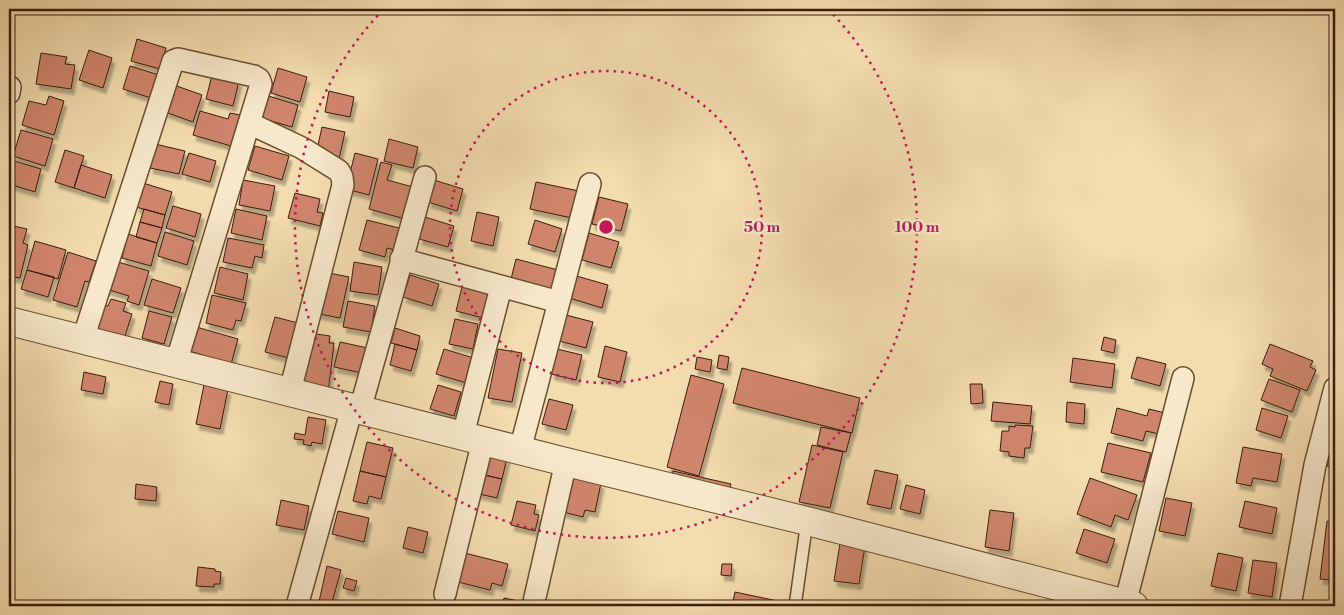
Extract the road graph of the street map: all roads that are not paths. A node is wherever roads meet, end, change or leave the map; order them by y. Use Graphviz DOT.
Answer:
graph roads {
  1 [pos="249,123"];
  2 [pos="425,176"];
  3 [pos="590,184"];
  4 [pos="401,259"];
  5 [pos="502,287"];
  6 [pos="559,302"];
  7 [pos="9,321"];
  8 [pos="83,339"];
  9 [pos="176,364"];
  10 [pos="1183,378"];
  11 [pos="1335,388"];
  12 [pos="290,392"];
  13 [pos="356,409"];
  14 [pos="473,438"];
  15 [pos="520,450"];
  16 [pos="566,462"];
  17 [pos="807,521"];
  18 [pos="445,594"];
  19 [pos="1130,605"];
  20 [pos="297,606"];
  21 [pos="533,606"];
  22 [pos="795,606"];
  23 [pos="1290,606"];
  1 -- 8 [label="street"];
  1 -- 9 [label="street"];
  1 -- 12 [label="street"];
  2 -- 4 [label="street"];
  3 -- 6 [label="street"];
  4 -- 5 [label="street"];
  4 -- 13 [label="street"];
  5 -- 6 [label="street"];
  5 -- 14 [label="street"];
  6 -- 15 [label="street"];
  7 -- 8 [label="street"];
  8 -- 9 [label="street"];
  9 -- 12 [label="street"];
  10 -- 19 [label="street"];
  11 -- 23 [label="street"];
  12 -- 13 [label="street"];
  13 -- 14 [label="street"];
  13 -- 20 [label="street"];
  14 -- 15 [label="street"];
  14 -- 18 [label="street"];
  15 -- 16 [label="street"];
  16 -- 17 [label="street"];
  16 -- 21 [label="street"];
  17 -- 19 [label="street"];
  17 -- 22 [label="lane"];
}
